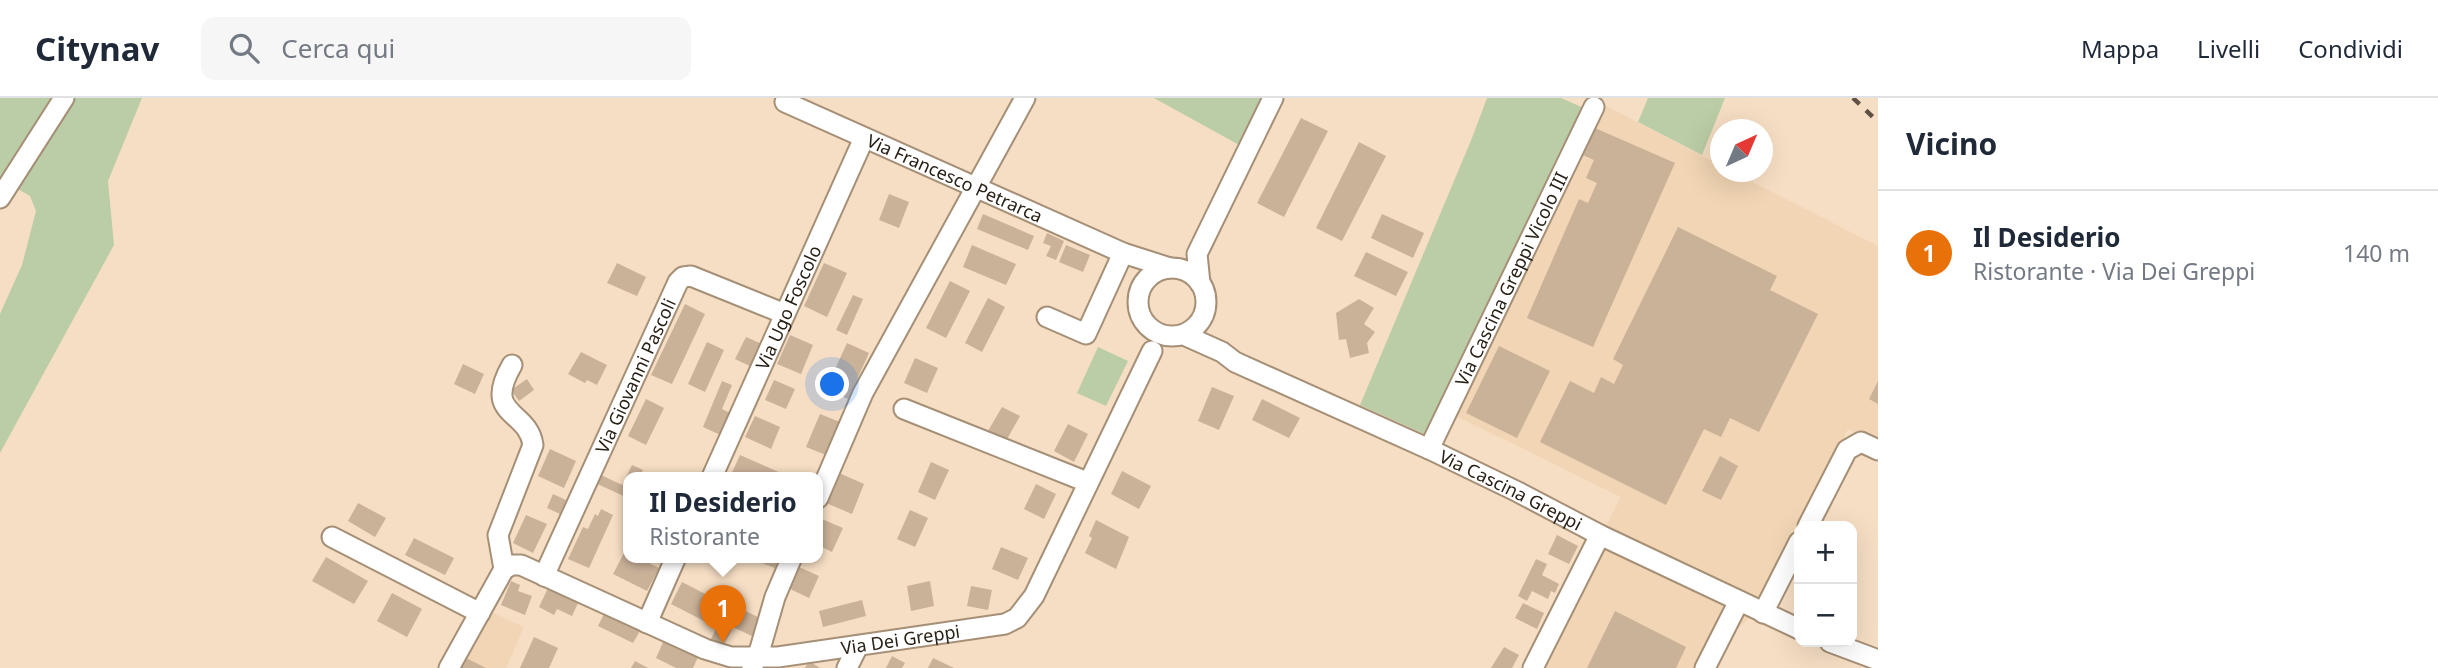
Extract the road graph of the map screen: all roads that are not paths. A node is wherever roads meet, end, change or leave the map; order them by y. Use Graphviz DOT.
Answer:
graph roads {
  1 [pos="64,98"];
  2 [pos="1025,98"];
  3 [pos="1273,98"];
  4 [pos="785,102"];
  5 [pos="1594,107"];
  6 [pos="864,138"];
  7 [pos="976,188"];
  8 [pos="0,198"];
  9 [pos="1123,253"];
  10 [pos="1197,254"];
  11 [pos="1171,268"];
  12 [pos="1200,283"];
  13 [pos="1141,288"];
  14 [pos="1206,311"];
  15 [pos="785,314"];
  16 [pos="1046,317"];
  17 [pos="1146,324"];
  18 [pos="1178,336"];
  19 [pos="1152,351"];
  20 [pos="1222,352"];
  21 [pos="512,365"];
  22 [pos="904,409"];
  23 [pos="1429,449"];
  24 [pos="1878,450"];
  25 [pos="714,472"];
  26 [pos="1087,482"];
  27 [pos="823,484"];
  28 [pos="1811,521"];
  29 [pos="1600,535"];
  30 [pos="332,537"];
  31 [pos="1794,552"];
  32 [pos="673,563"];
  33 [pos="789,563"];
  34 [pos="504,569"];
  35 [pos="544,576"];
  36 [pos="1739,601"];
  37 [pos="480,613"];
  38 [pos="1763,613"];
  39 [pos="647,622"];
  40 [pos="1794,627"];
  41 [pos="858,646"];
  42 [pos="1843,647"];
  43 [pos="1878,660"];
  44 [pos="755,662"];
  45 [pos="449,668"];
  46 [pos="847,668"];
  47 [pos="1534,668"];
  48 [pos="1705,668"];
  1 -- 8 [label="street"];
  2 -- 7 [label="street"];
  3 -- 10 [label="street"];
  4 -- 6 [label="street, Via Francesco Petrarca"];
  5 -- 23 [label="street, Via Cascina Greppi Vicolo III"];
  6 -- 7 [label="street, Via Francesco Petrarca"];
  6 -- 15 [label="street, Via Ugo Foscolo"];
  7 -- 9 [label="street, Via Francesco Petrarca"];
  7 -- 27 [label="street"];
  9 -- 11 [label="street, Via Francesco Petrarca"];
  9 -- 13 [label="street"];
  9 -- 16 [label="street"];
  10 -- 11 [label="street"];
  10 -- 12 [label="street"];
  11 -- 12 [label="street"];
  11 -- 13 [label="street"];
  12 -- 14 [label="street"];
  13 -- 17 [label="street"];
  14 -- 18 [label="street"];
  14 -- 20 [label="street"];
  15 -- 25 [label="street, Via Ugo Foscolo"];
  15 -- 35 [label="street, Via Giovanni Pascoli"];
  17 -- 18 [label="street"];
  17 -- 19 [label="street"];
  18 -- 19 [label="street"];
  18 -- 20 [label="street, Via Cascina Greppi"];
  19 -- 26 [label="street, Via Dei Greppi"];
  20 -- 23 [label="street, Via Cascina Greppi"];
  21 -- 34 [label="street"];
  22 -- 26 [label="street"];
  23 -- 29 [label="street, Via Cascina Greppi"];
  24 -- 28 [label="street"];
  26 -- 41 [label="street, Via Dei Greppi"];
  29 -- 36 [label="street, Via Cascina Greppi"];
  29 -- 47 [label="street"];
  30 -- 37 [label="street"];
  31 -- 38 [label="street"];
  32 -- 39 [label="street"];
  33 -- 44 [label="street"];
  34 -- 35 [label="street, Via Dei Greppi"];
  34 -- 37 [label="street"];
  35 -- 39 [label="street, Via Dei Greppi"];
  36 -- 38 [label="street, Via Cascina Greppi"];
  36 -- 48 [label="street"];
  37 -- 45 [label="street"];
  38 -- 40 [label="street, Via Cascina Greppi"];
  39 -- 44 [label="street, Via Dei Greppi"];
  41 -- 44 [label="street, Via Dei Greppi"];
  41 -- 46 [label="street"];
  42 -- 43 [label="street"];
}
